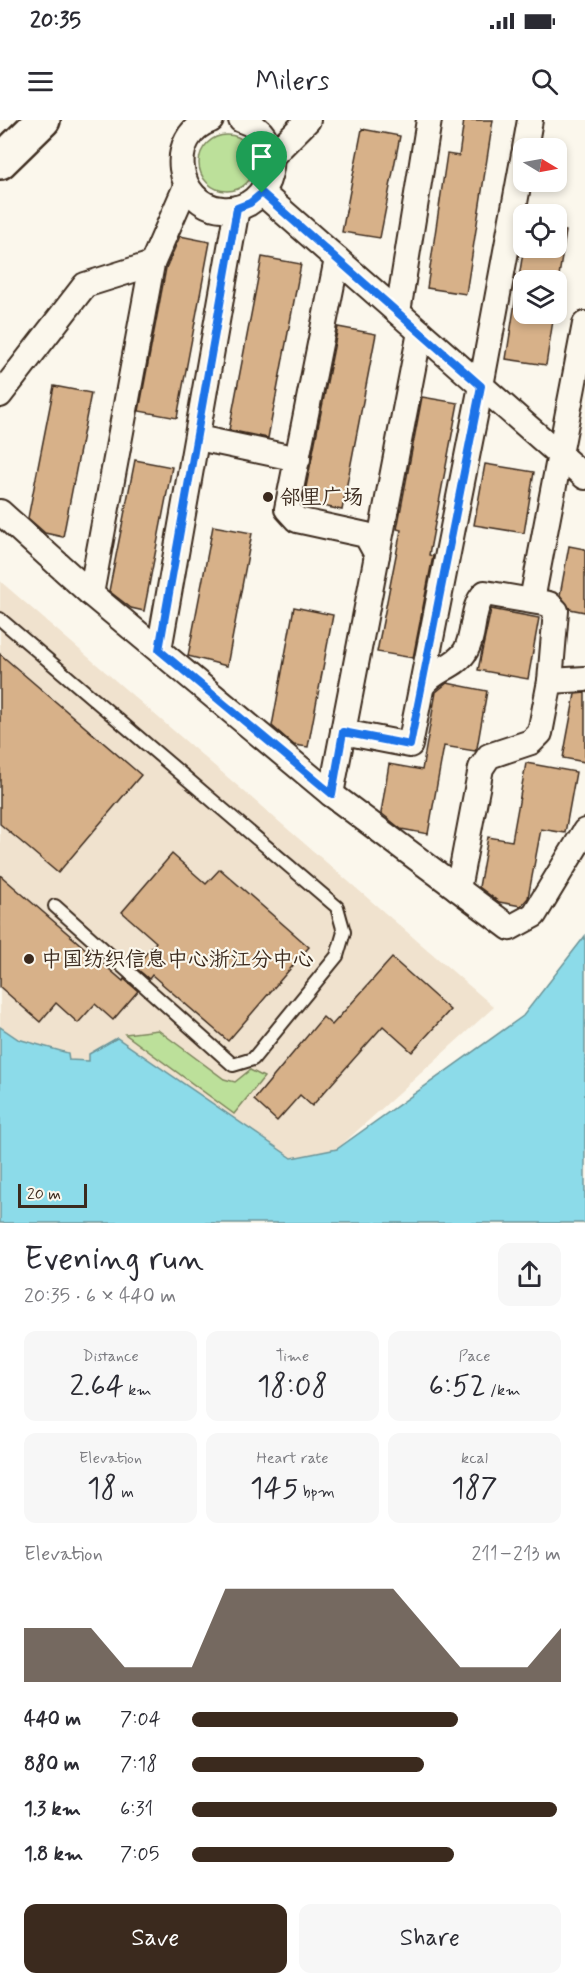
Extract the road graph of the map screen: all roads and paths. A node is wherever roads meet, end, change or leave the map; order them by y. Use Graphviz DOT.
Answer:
graph roads {
  1 [pos="43,120"];
  2 [pos="242,120"];
  3 [pos="308,120"];
  4 [pos="429,120"];
  5 [pos="530,120"];
  6 [pos="196,124"];
  7 [pos="527,138"];
  8 [pos="272,156"];
  9 [pos="0,162"];
  10 [pos="186,186"];
  11 [pos="517,192"];
  12 [pos="262,193"];
  13 [pos="237,208"];
  14 [pos="337,259"];
  15 [pos="152,264"];
  16 [pos="398,312"];
  17 [pos="585,324"];
  18 [pos="420,332"];
  19 [pos="481,386"];
  20 [pos="0,395"];
  21 [pos="198,438"];
  22 [pos="561,456"];
  23 [pos="298,459"];
  24 [pos="585,477"];
  25 [pos="0,512"];
  26 [pos="377,555"];
  27 [pos="91,594"];
  28 [pos="532,600"];
  29 [pos="0,619"];
  30 [pos="159,650"];
  31 [pos="585,679"];
  32 [pos="550,681"];
  33 [pos="423,685"];
  34 [pos="343,732"];
  35 [pos="332,794"];
  36 [pos="585,831"];
  37 [pos="458,890"];
  38 [pos="55,906"];
  1 -- 9 [label="main road"];
  2 -- 8 [label="street"];
  3 -- 8 [label="street"];
  4 -- 16 [label="street"];
  5 -- 7 [label="street"];
  6 -- 10 [label="street"];
  8 -- 12 [label="street"];
  10 -- 13 [label="street"];
  10 -- 15 [label="street"];
  11 -- 19 [label="street"];
  12 -- 13 [label="street"];
  12 -- 14 [label="street"];
  13 -- 21 [label="street"];
  14 -- 16 [label="street"];
  14 -- 23 [label="street"];
  15 -- 20 [label="street"];
  15 -- 27 [label="street"];
  16 -- 18 [label="street"];
  17 -- 22 [label="street"];
  18 -- 19 [label="street"];
  18 -- 26 [label="street"];
  19 -- 22 [label="street"];
  19 -- 33 [label="street"];
  21 -- 23 [label="street"];
  21 -- 30 [label="street"];
  22 -- 24 [label="street"];
  22 -- 28 [label="street"];
  23 -- 26 [label="street"];
  25 -- 27 [label="street"];
  26 -- 34 [label="street"];
  27 -- 30 [label="street"];
  28 -- 32 [label="street"];
  28 -- 33 [label="street"];
  29 -- 38 [label="lane"];
  30 -- 35 [label="street"];
  31 -- 32 [label="street"];
  32 -- 37 [label="street"];
  33 -- 34 [label="street"];
  34 -- 35 [label="street"];
  35 -- 37 [label="street"];
  36 -- 37 [label="street"];
}
